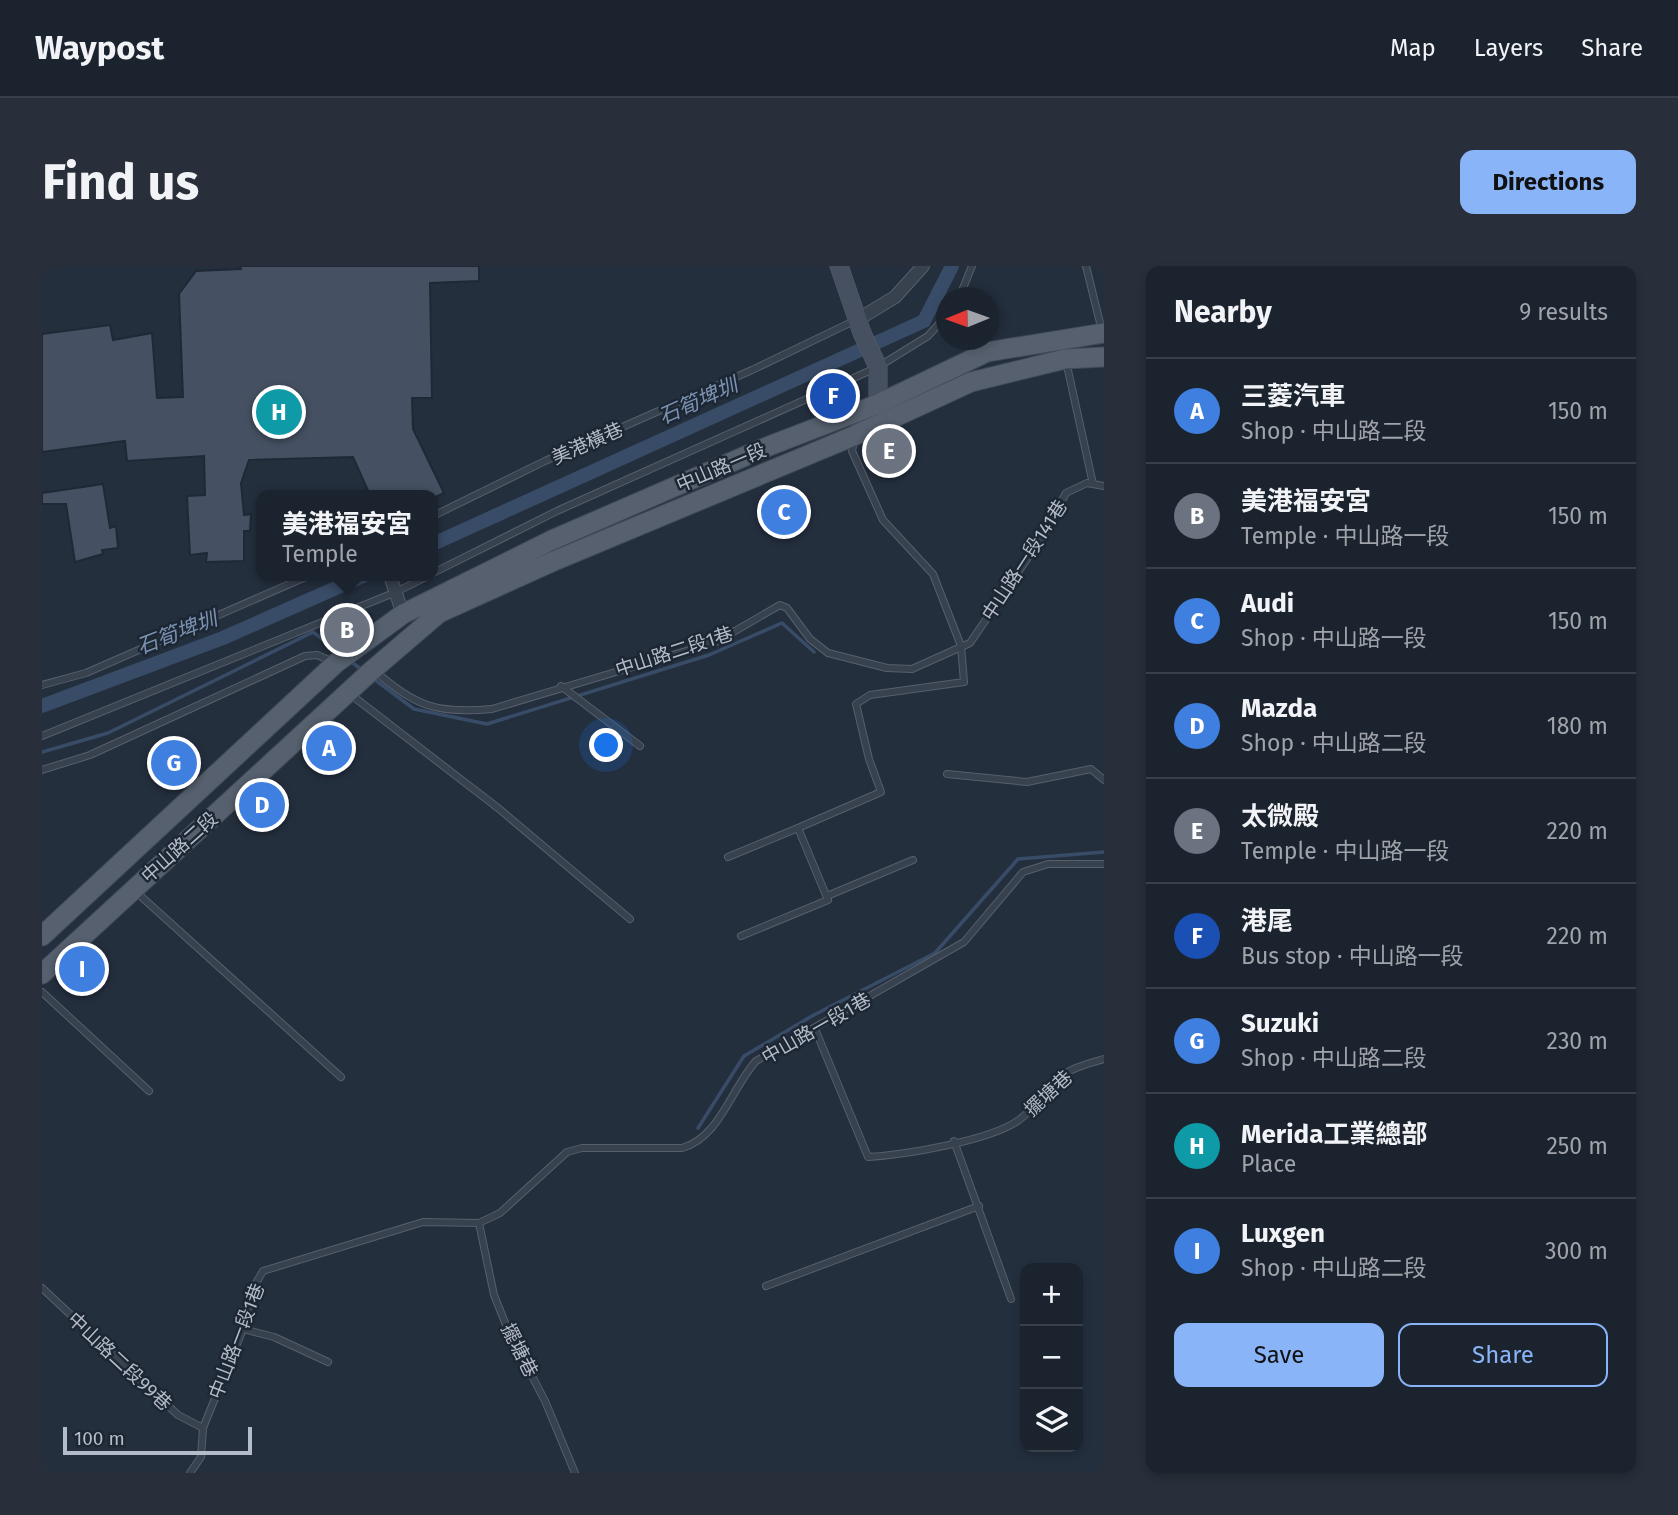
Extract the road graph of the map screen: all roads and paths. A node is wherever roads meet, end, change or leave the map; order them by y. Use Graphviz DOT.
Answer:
graph roads {
  1 [pos="839,266"];
  2 [pos="923,266"];
  3 [pos="972,266"];
  4 [pos="1086,266"];
  5 [pos="963,287"];
  6 [pos="860,326"];
  7 [pos="936,328"];
  8 [pos="1104,333"];
  9 [pos="1104,357"];
  10 [pos="1065,359"];
  11 [pos="876,362"];
  12 [pos="878,404"];
  13 [pos="856,435"];
  14 [pos="1093,484"];
  15 [pos="1104,486"];
  16 [pos="438,514"];
  17 [pos="438,570"];
  18 [pos="297,581"];
  19 [pos="393,583"];
  20 [pos="403,614"];
  21 [pos="356,646"];
  22 [pos="961,646"];
  23 [pos="336,663"];
  24 [pos="371,672"];
  25 [pos="42,685"];
  26 [pos="561,686"];
  27 [pos="348,693"];
  28 [pos="42,736"];
  29 [pos="640,746"];
  30 [pos="42,770"];
  31 [pos="947,774"];
  32 [pos="1104,780"];
  33 [pos="798,828"];
  34 [pos="728,857"];
  35 [pos="913,860"];
  36 [pos="1104,864"];
  37 [pos="132,889"];
  38 [pos="827,896"];
  39 [pos="630,919"];
  40 [pos="42,936"];
  41 [pos="741,936"];
  42 [pos="42,974"];
  43 [pos="42,992"];
  44 [pos="815,1029"];
  45 [pos="1104,1059"];
  46 [pos="341,1077"];
  47 [pos="149,1091"];
  48 [pos="954,1141"];
  49 [pos="979,1206"];
  50 [pos="479,1223"];
  51 [pos="766,1286"];
  52 [pos="44,1293"];
  53 [pos="1011,1299"];
  54 [pos="243,1329"];
  55 [pos="328,1362"];
  56 [pos="203,1428"];
  57 [pos="190,1473"];
  58 [pos="575,1473"];
  1 -- 6 [label="street"];
  2 -- 6 [label="street"];
  3 -- 5 [label="lane"];
  4 -- 8 [label="lane"];
  6 -- 11 [label="street"];
  6 -- 16 [label="lane, 美港橫巷"];
  7 -- 11 [label="lane"];
  8 -- 12 [label="main road, 中山路一段"];
  9 -- 10 [label="main road, 中山路一段"];
  10 -- 13 [label="main road, 中山路一段"];
  10 -- 14 [label="lane"];
  11 -- 12 [label="street"];
  11 -- 17 [label="lane"];
  12 -- 13 [label="street"];
  12 -- 20 [label="main road, 中山路一段"];
  13 -- 22 [label="lane"];
  13 -- 24 [label="main road, 中山路一段"];
  14 -- 15 [label="lane"];
  14 -- 22 [label="lane, 中山路一段141巷"];
  18 -- 25 [label="lane"];
  19 -- 20 [label="street"];
  19 -- 28 [label="lane"];
  20 -- 21 [label="main road, 中山路一段"];
  21 -- 23 [label="main road, 中山路二段"];
  22 -- 26 [label="lane, 中山路二段1巷"];
  22 -- 33 [label="lane"];
  23 -- 30 [label="lane"];
  23 -- 40 [label="main road, 中山路二段"];
  24 -- 26 [label="lane, 中山路二段1巷"];
  24 -- 27 [label="main road, 中山路一段"];
  26 -- 29 [label="lane"];
  27 -- 37 [label="main road, 中山路二段"];
  27 -- 39 [label="lane"];
  31 -- 32 [label="lane"];
  33 -- 34 [label="lane"];
  33 -- 38 [label="lane"];
  35 -- 38 [label="lane"];
  36 -- 44 [label="lane, 中山路一段1巷"];
  37 -- 42 [label="main road, 中山路二段"];
  37 -- 46 [label="lane"];
  38 -- 41 [label="lane"];
  43 -- 47 [label="lane"];
  44 -- 48 [label="lane, 擺塘巷"];
  44 -- 50 [label="lane, 中山路一段1巷"];
  45 -- 48 [label="lane, 擺塘巷"];
  48 -- 49 [label="lane"];
  49 -- 51 [label="lane"];
  49 -- 53 [label="lane"];
  50 -- 54 [label="lane, 中山路一段1巷"];
  50 -- 58 [label="lane, 擺塘巷"];
  52 -- 56 [label="lane, 中山路二段99巷"];
  54 -- 55 [label="lane"];
  54 -- 56 [label="lane, 中山路一段1巷"];
  56 -- 57 [label="lane, 中山路一段1巷"];
}
